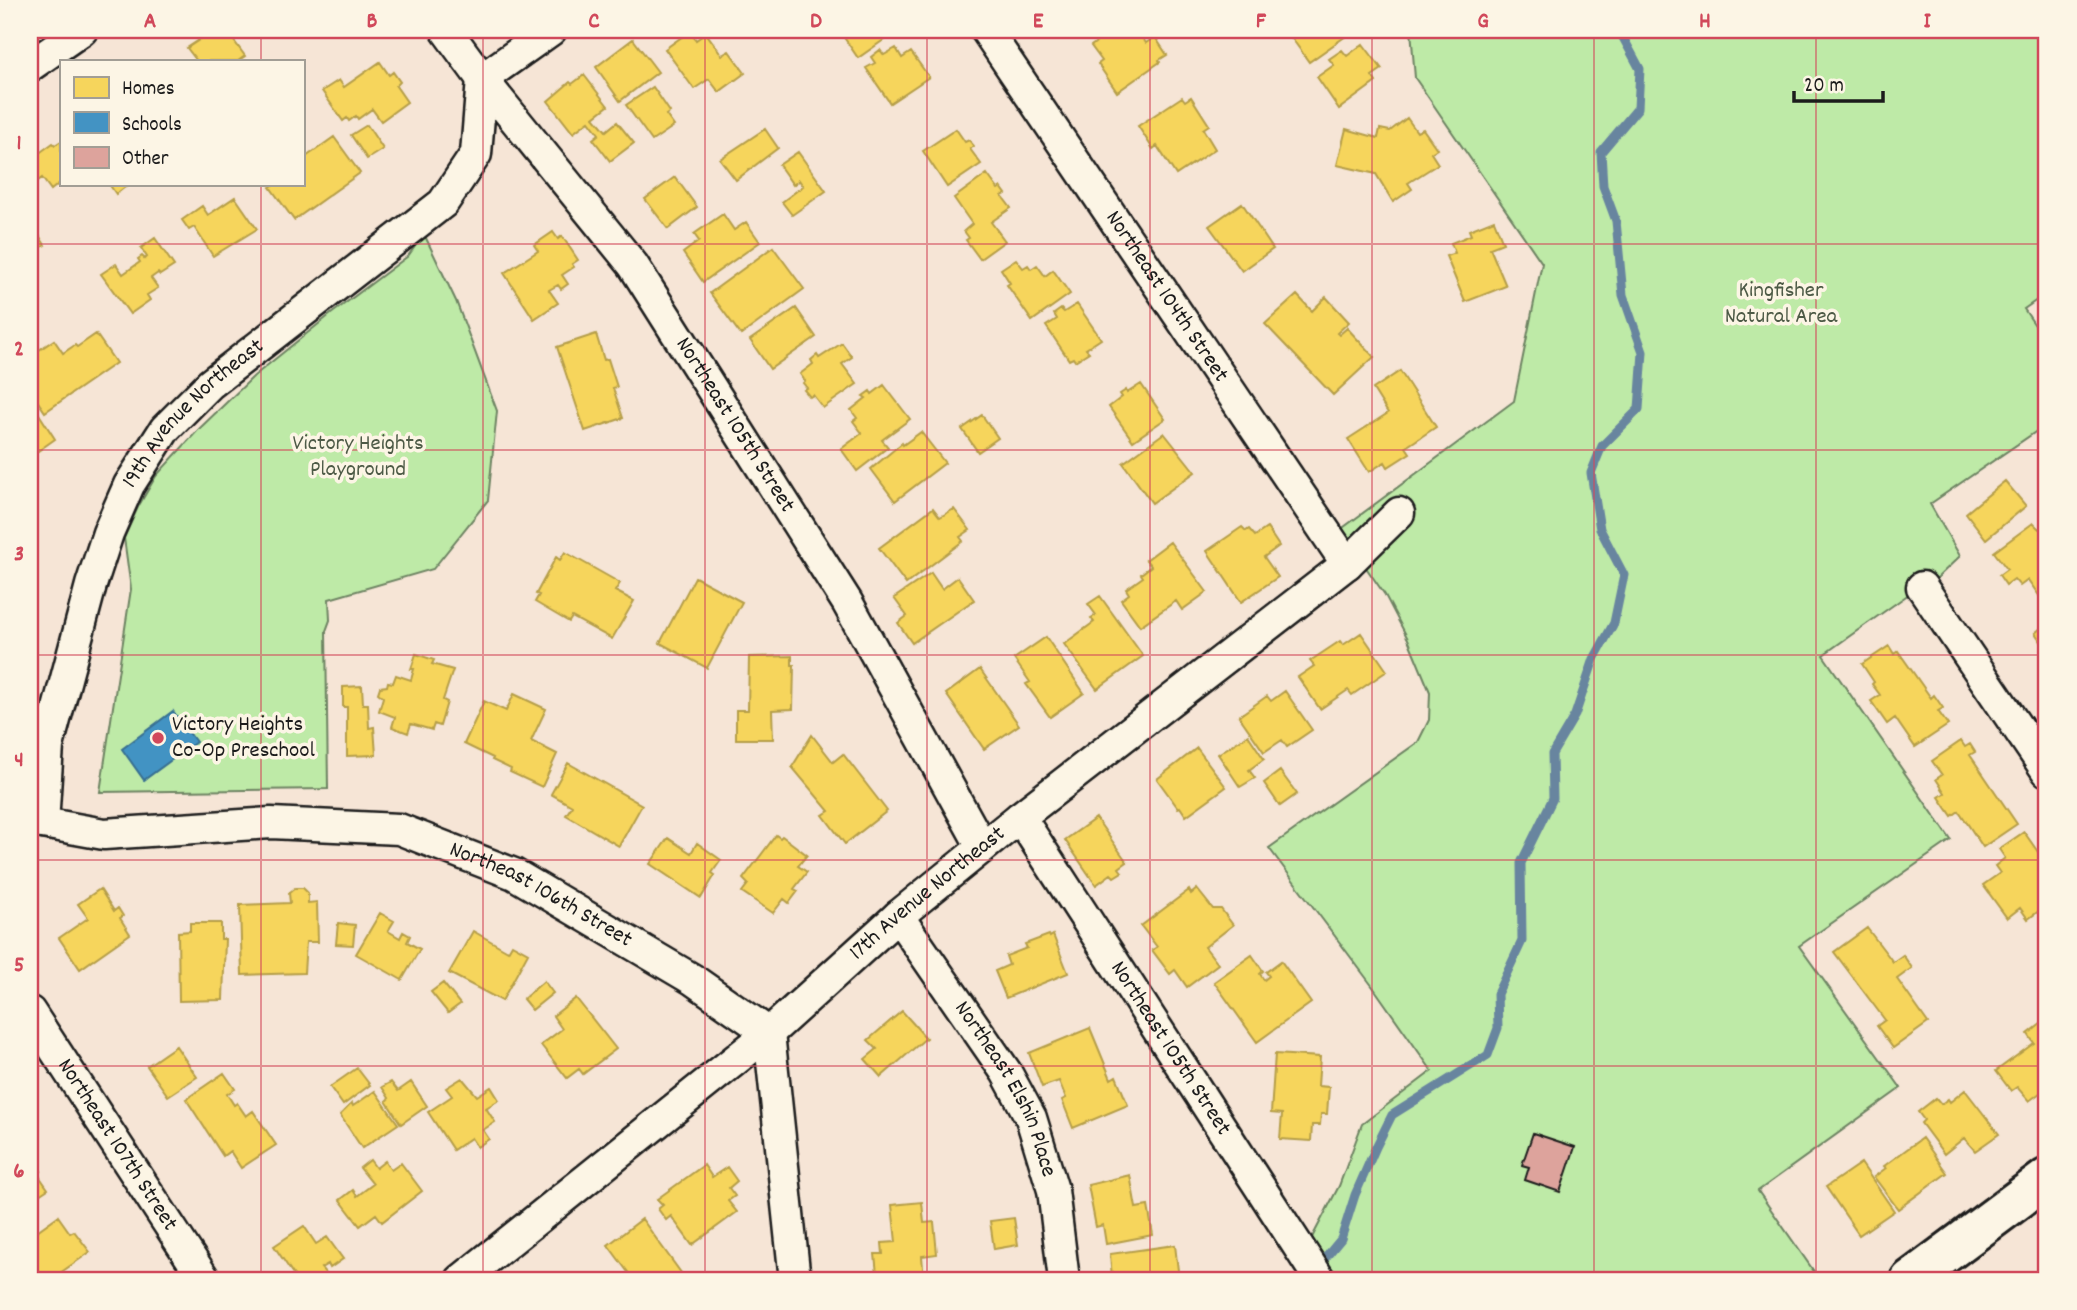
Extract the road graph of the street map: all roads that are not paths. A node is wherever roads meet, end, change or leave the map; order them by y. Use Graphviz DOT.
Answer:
graph roads {
  1 [pos="82,30"];
  2 [pos="446,30"];
  3 [pos="551,30"];
  4 [pos="986,30"];
  5 [pos="30,66"];
  6 [pos="482,79"];
  7 [pos="1399,513"];
  8 [pos="1347,564"];
  9 [pos="1922,587"];
  10 [pos="2047,771"];
  11 [pos="1020,817"];
  12 [pos="36,827"];
  13 [pos="982,847"];
  14 [pos="898,916"];
  15 [pos="30,1012"];
  16 [pos="769,1033"];
  17 [pos="2047,1178"];
  18 [pos="205,1280"];
  19 [pos="461,1280"];
  20 [pos="795,1280"];
  21 [pos="1064,1280"];
  22 [pos="1320,1280"];
  23 [pos="1910,1280"];
  1 -- 5 [label="street"];
  2 -- 6 [label="street, Northeast 105th Street"];
  3 -- 6 [label="street"];
  4 -- 8 [label="street, Northeast 104th Street"];
  6 -- 12 [label="street, 19th Avenue Northeast"];
  6 -- 13 [label="street, Northeast 105th Street"];
  7 -- 8 [label="street, 17th Avenue Northeast"];
  8 -- 11 [label="street, 17th Avenue Northeast"];
  9 -- 10 [label="street"];
  11 -- 13 [label="street, 17th Avenue Northeast"];
  11 -- 22 [label="street, Northeast 105th Street"];
  12 -- 16 [label="street, Northeast 106th Street"];
  13 -- 14 [label="street, 17th Avenue Northeast"];
  14 -- 16 [label="street, 17th Avenue Northeast"];
  14 -- 21 [label="street, Northeast Elshin Place"];
  15 -- 18 [label="street, Northeast 107th Street"];
  16 -- 19 [label="street, 17th Avenue Northeast"];
  16 -- 20 [label="street"];
  17 -- 23 [label="street"];
}
